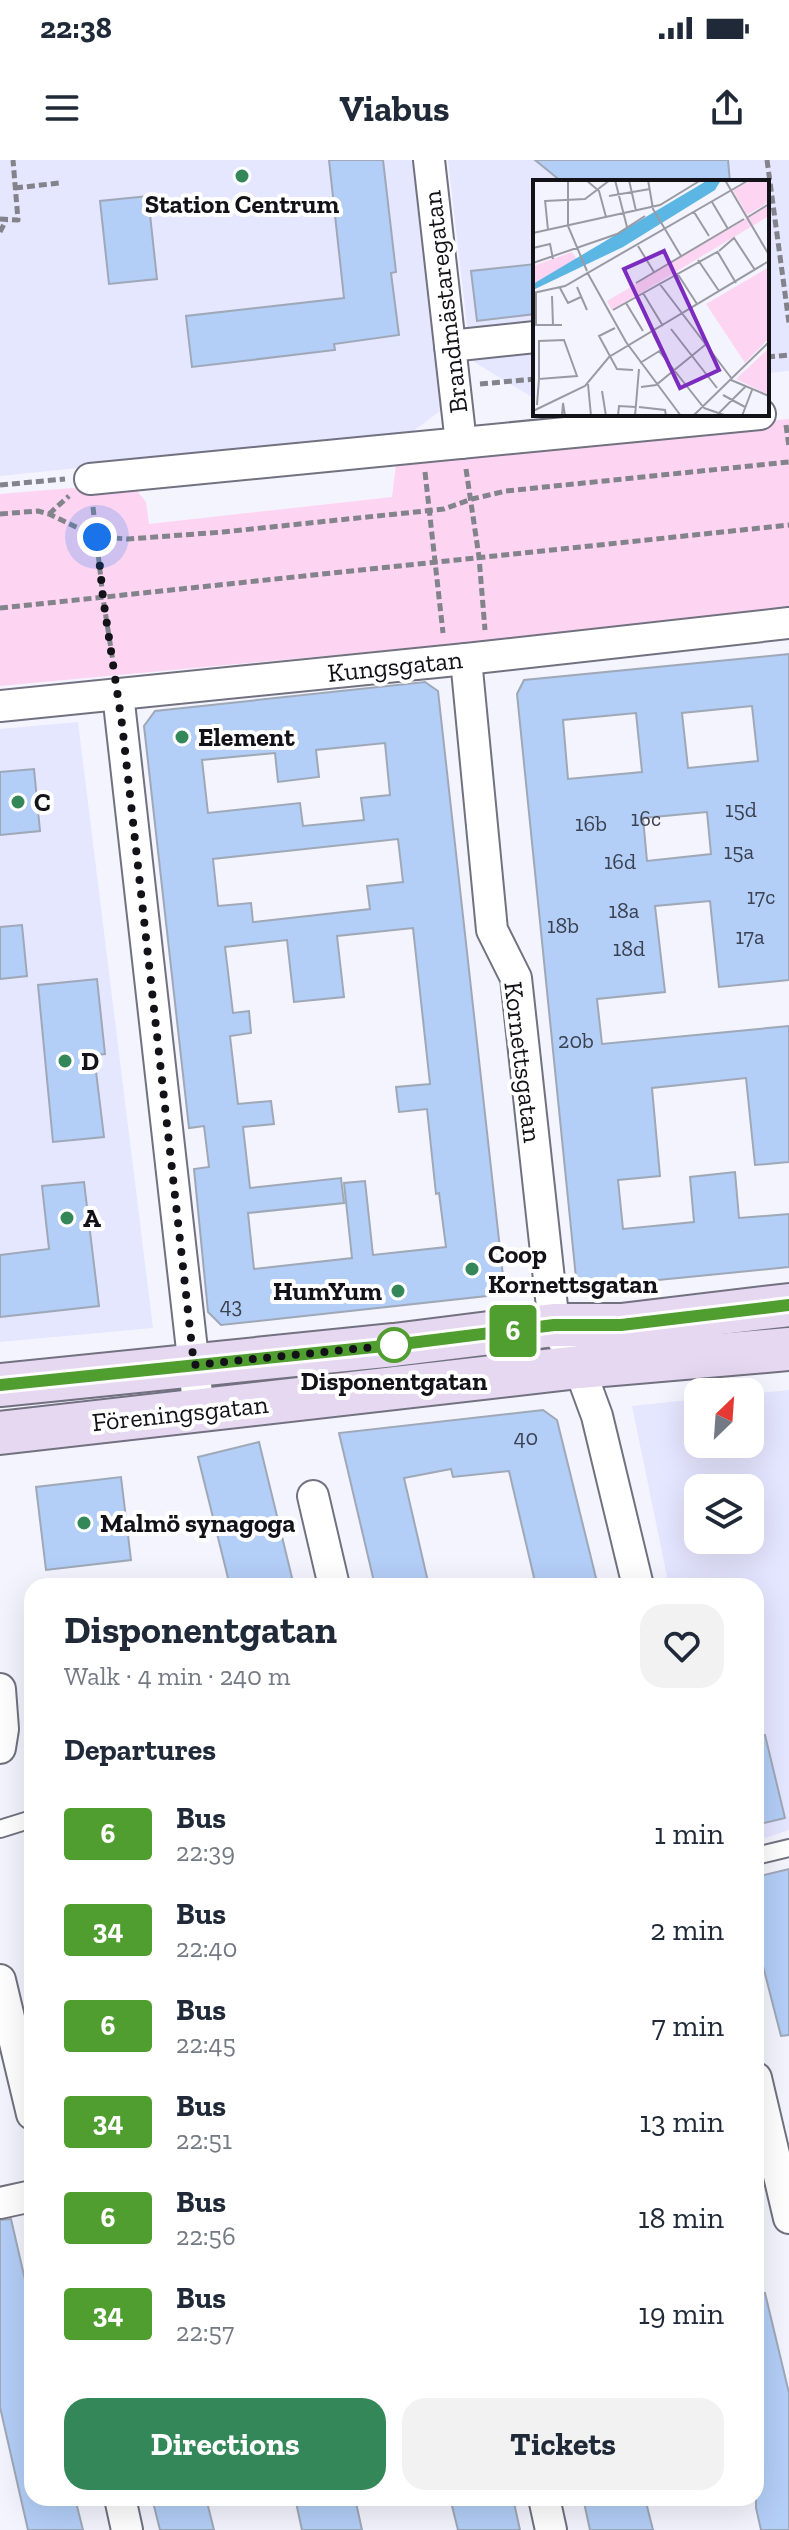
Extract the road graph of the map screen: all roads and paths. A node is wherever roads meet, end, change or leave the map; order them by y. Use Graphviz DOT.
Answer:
graph roads {
  1 [pos="13,160"];
  2 [pos="429,160"];
  3 [pos="767,160"];
  4 [pos="59,183"];
  5 [pos="15,188"];
  6 [pos="3,220"];
  7 [pos="0,232"];
  8 [pos="789,323"];
  9 [pos="533,337"];
  10 [pos="450,346"];
  11 [pos="789,355"];
  12 [pos="769,357"];
  13 [pos="533,379"];
  14 [pos="454,387"];
  15 [pos="789,411"];
  16 [pos="769,413"];
  17 [pos="739,416"];
  18 [pos="461,443"];
  19 [pos="422,447"];
  20 [pos="789,462"];
  21 [pos="90,479"];
  22 [pos="0,485"];
  23 [pos="472,499"];
  24 [pos="429,511"];
  25 [pos="0,514"];
  26 [pos="789,525"];
  27 [pos="97,537"];
  28 [pos="479,557"];
  29 [pos="435,562"];
  30 [pos="103,598"];
  31 [pos="0,608"];
  32 [pos="789,623"];
  33 [pos="456,660"];
  34 [pos="118,694"];
  35 [pos="0,706"];
  36 [pos="789,1305"];
  37 [pos="554,1325"];
  38 [pos="789,1349"];
  39 [pos="194,1365"];
  40 [pos="579,1367"];
  41 [pos="0,1385"];
  42 [pos="199,1412"];
  43 [pos="0,1433"];
  44 [pos="313,1496"];
  45 [pos="332,1578"];
  46 [pos="636,1578"];
  47 [pos="0,1689"];
  48 [pos="0,1748"];
  49 [pos="24,1822"];
  50 [pos="0,1829"];
  51 [pos="789,1848"];
  52 [pos="764,1854"];
  53 [pos="0,1980"];
  54 [pos="24,2080"];
  55 [pos="764,2112"];
  56 [pos="24,2198"];
  57 [pos="0,2203"];
  58 [pos="789,2218"];
  59 [pos="122,2506"];
  60 [pos="546,2506"];
  61 [pos="127,2530"];
  62 [pos="551,2530"];
  1 -- 5 [label="path"];
  2 -- 10 [label="street, Brandmästaregatan"];
  3 -- 8 [label="path"];
  4 -- 5 [label="path"];
  5 -- 6 [label="path"];
  6 -- 7 [label="path"];
  9 -- 10 [label="street"];
  10 -- 14 [label="street, Brandmästaregatan"];
  11 -- 12 [label="path"];
  13 -- 14 [label="path"];
  14 -- 18 [label="street, Brandmästaregatan"];
  15 -- 16 [label="street"];
  17 -- 18 [label="street"];
  18 -- 19 [label="street"];
  19 -- 21 [label="street"];
  19 -- 24 [label="path"];
  20 -- 23 [label="path"];
  21 -- 22 [label="path"];
  21 -- 27 [label="path"];
  23 -- 24 [label="path"];
  23 -- 28 [label="path"];
  24 -- 27 [label="path"];
  24 -- 29 [label="path"];
  25 -- 27 [label="path"];
  26 -- 28 [label="path"];
  27 -- 30 [label="path"];
  28 -- 29 [label="path"];
  28 -- 33 [label="path"];
  29 -- 30 [label="path"];
  29 -- 33 [label="path"];
  30 -- 31 [label="path"];
  30 -- 34 [label="path"];
  32 -- 33 [label="street, Kungsgatan"];
  33 -- 34 [label="street, Kungsgatan"];
  33 -- 37 [label="street, Kornettsgatan"];
  34 -- 35 [label="street, Kungsgatan"];
  34 -- 39 [label="street"];
  36 -- 37 [label="street, Föreningsgatan"];
  37 -- 39 [label="street, Föreningsgatan"];
  37 -- 40 [label="street, Kornettsgatan"];
  38 -- 40 [label="street, Föreningsgatan"];
  39 -- 41 [label="street, Föreningsgatan"];
  39 -- 42 [label="street"];
  40 -- 42 [label="street, Föreningsgatan"];
  40 -- 46 [label="street"];
  42 -- 43 [label="street, Föreningsgatan"];
  44 -- 45 [label="street"];
  47 -- 48 [label="street"];
  49 -- 50 [label="lane"];
  51 -- 52 [label="lane"];
  53 -- 54 [label="street"];
  55 -- 58 [label="street"];
  56 -- 57 [label="street"];
  59 -- 61 [label="street"];
  60 -- 62 [label="street"];
}
